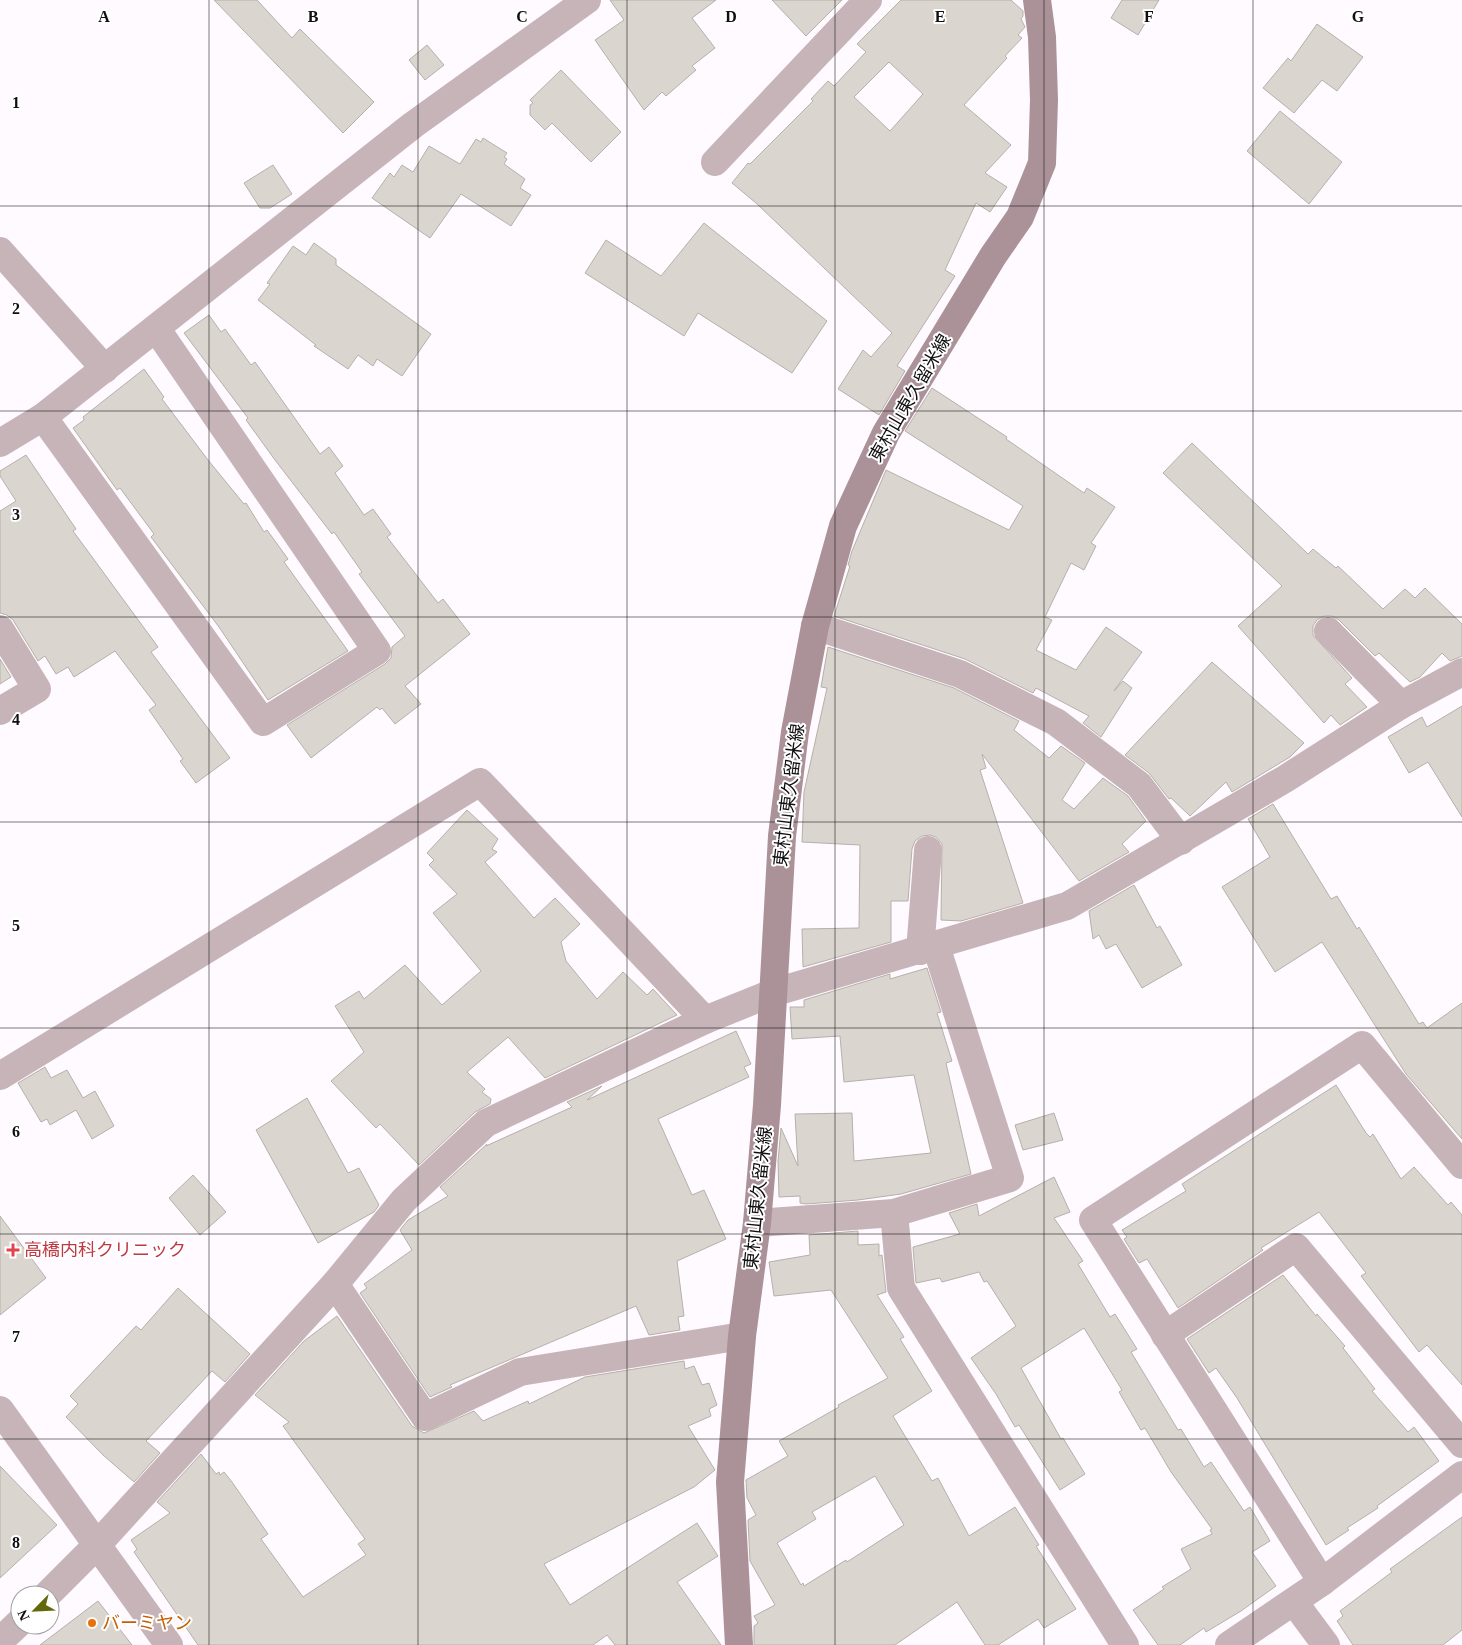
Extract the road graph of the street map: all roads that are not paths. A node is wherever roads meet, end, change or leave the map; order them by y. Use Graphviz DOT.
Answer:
graph roads {
  1 [pos="587,0"];
  2 [pos="868,0"];
  3 [pos="1037,0"];
  4 [pos="715,162"];
  5 [pos="0,251"];
  6 [pos="156,328"];
  7 [pos="105,369"];
  8 [pos="43,417"];
  9 [pos="0,443"];
  10 [pos="815,626"];
  11 [pos="0,629"];
  12 [pos="1328,631"];
  13 [pos="1462,672"];
  14 [pos="1401,706"];
  15 [pos="0,711"];
  16 [pos="1182,841"];
  17 [pos="928,850"];
  18 [pos="928,948"];
  19 [pos="772,993"];
  20 [pos="705,1020"];
  21 [pos="0,1076"];
  22 [pos="1462,1165"];
  23 [pos="894,1213"];
  24 [pos="758,1223"];
  25 [pos="335,1284"];
  26 [pos="1165,1335"];
  27 [pos="742,1336"];
  28 [pos="0,1410"];
  29 [pos="1462,1444"];
  30 [pos="1462,1475"];
  31 [pos="97,1546"];
  32 [pos="1322,1582"];
  33 [pos="57,1585"];
  34 [pos="1294,1602"];
  35 [pos="10,1632"];
  36 [pos="0,1641"];
  37 [pos="169,1645"];
  38 [pos="739,1645"];
  39 [pos="1125,1645"];
  40 [pos="1229,1645"];
  41 [pos="1326,1645"];
  1 -- 6 [label="street"];
  2 -- 4 [label="street"];
  3 -- 10 [label="main road, 東村山東久留米線"];
  5 -- 7 [label="street"];
  6 -- 7 [label="street"];
  6 -- 8 [label="street"];
  7 -- 8 [label="street"];
  8 -- 9 [label="street"];
  10 -- 16 [label="street"];
  10 -- 19 [label="main road, 東村山東久留米線"];
  11 -- 15 [label="street"];
  12 -- 14 [label="street"];
  13 -- 14 [label="street"];
  14 -- 16 [label="street"];
  16 -- 18 [label="street"];
  17 -- 18 [label="street"];
  18 -- 19 [label="street"];
  18 -- 23 [label="street"];
  19 -- 20 [label="street"];
  19 -- 24 [label="main road, 東村山東久留米線"];
  20 -- 21 [label="street"];
  20 -- 25 [label="street"];
  22 -- 26 [label="street"];
  23 -- 24 [label="street"];
  23 -- 39 [label="street"];
  24 -- 27 [label="main road, 東村山東久留米線"];
  25 -- 27 [label="street"];
  25 -- 31 [label="street"];
  26 -- 29 [label="street"];
  26 -- 32 [label="street"];
  27 -- 38 [label="main road, 東村山東久留米線"];
  28 -- 31 [label="street"];
  30 -- 32 [label="street"];
  31 -- 33 [label="street"];
  31 -- 37 [label="street"];
  32 -- 34 [label="street"];
  34 -- 40 [label="street"];
  34 -- 41 [label="street"];
  35 -- 36 [label="street"];
}
